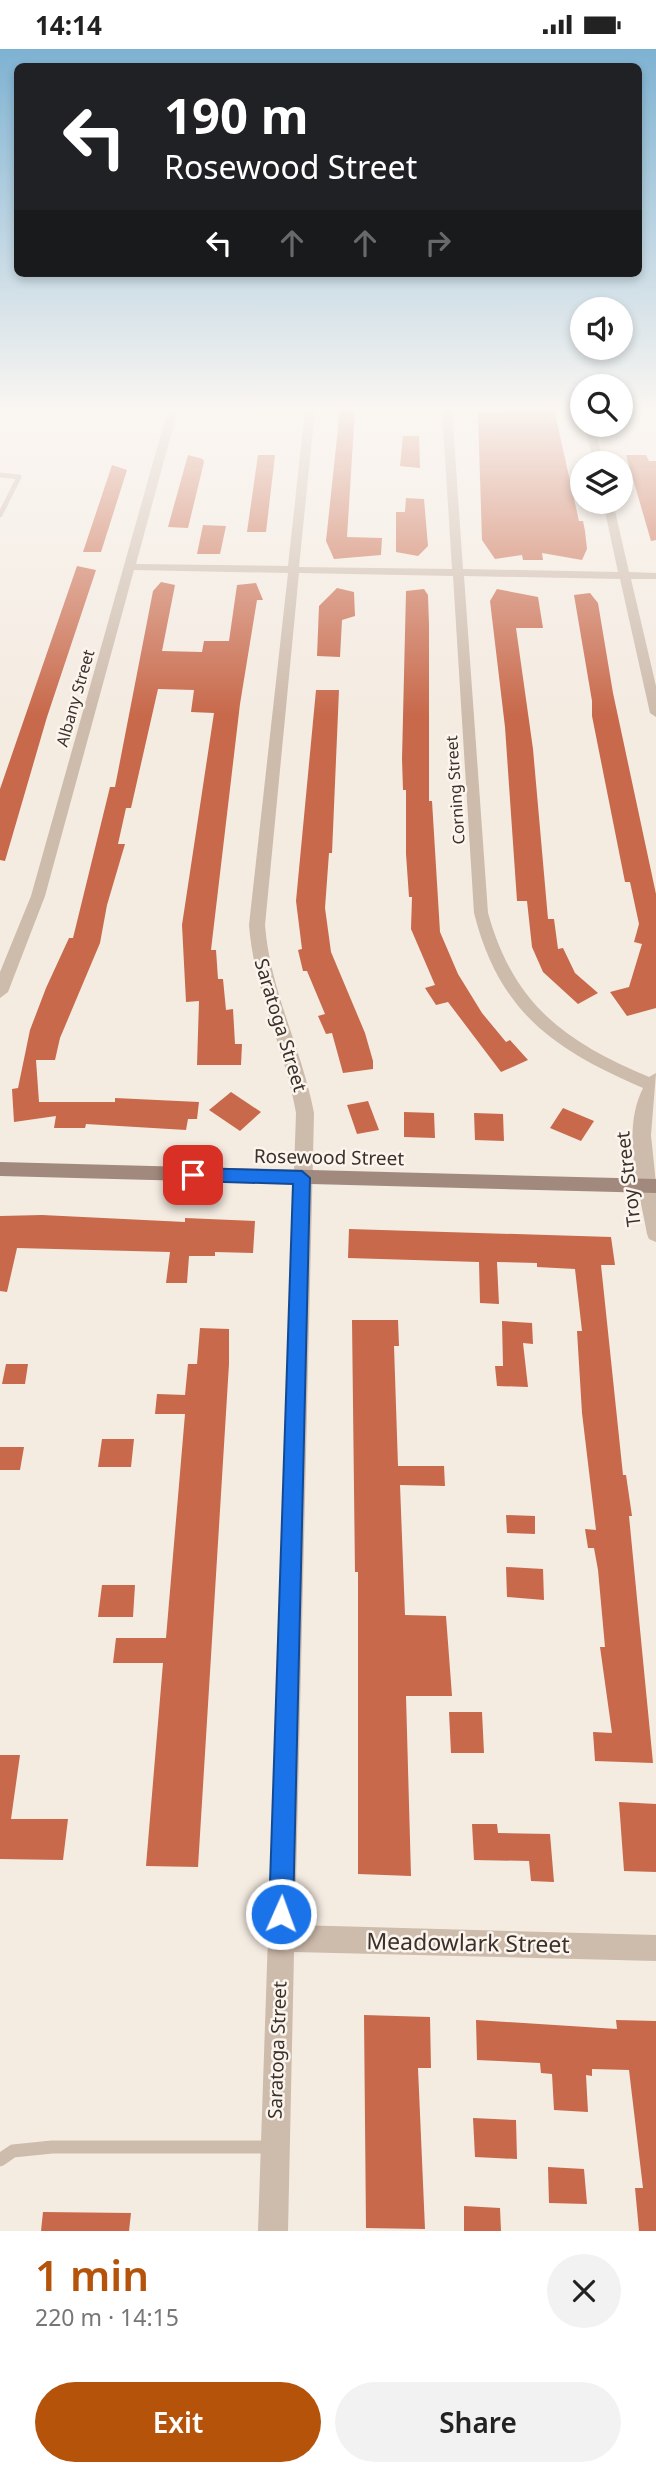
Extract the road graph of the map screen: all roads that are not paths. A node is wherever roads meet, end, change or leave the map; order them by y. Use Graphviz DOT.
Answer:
graph roads {
  1 [pos="145,511"];
  2 [pos="299,511"];
  3 [pos="454,511"];
  4 [pos="611,514"];
  5 [pos="129,567"];
  6 [pos="293,570"];
  7 [pos="459,573"];
  8 [pos="625,575"];
  9 [pos="656,576"];
  10 [pos="656,713"];
  11 [pos="0,992"];
  12 [pos="654,1082"];
  13 [pos="0,1169"];
  14 [pos="302,1178"];
  15 [pos="653,1186"];
  16 [pos="656,1234"];
  17 [pos="281,1938"];
  18 [pos="656,1948"];
  19 [pos="274,2147"];
  20 [pos="0,2160"];
  21 [pos="273,2231"];
  1 -- 5 [label="street, Albany Street"];
  2 -- 6 [label="street, Saratoga Street"];
  3 -- 7 [label="street, Corning Street"];
  4 -- 8 [label="street"];
  5 -- 6 [label="street"];
  5 -- 11 [label="street, Albany Street"];
  6 -- 7 [label="street"];
  6 -- 14 [label="street, Saratoga Street"];
  7 -- 8 [label="street"];
  7 -- 12 [label="street, Corning Street"];
  8 -- 9 [label="street"];
  8 -- 10 [label="street"];
  12 -- 15 [label="street, Troy Street"];
  13 -- 14 [label="street, Rosewood Street"];
  14 -- 15 [label="street, Rosewood Street"];
  14 -- 17 [label="street, Saratoga Street"];
  15 -- 16 [label="street, Troy Street"];
  17 -- 18 [label="street, Meadowlark Street"];
  17 -- 19 [label="street, Saratoga Street"];
  19 -- 20 [label="lane"];
  19 -- 21 [label="street, Saratoga Street"];
}
